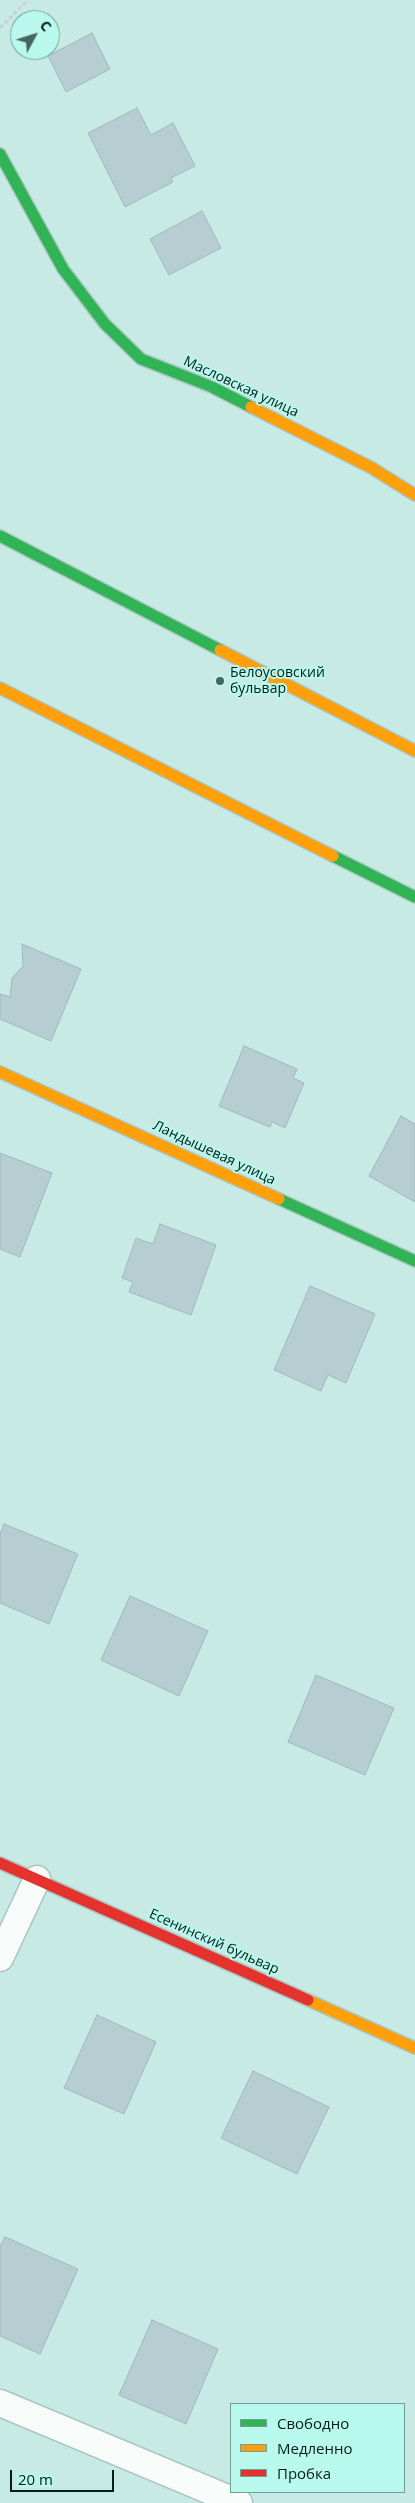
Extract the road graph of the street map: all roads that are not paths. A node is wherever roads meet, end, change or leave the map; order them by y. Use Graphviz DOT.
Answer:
graph roads {
  1 [pos="0,154"];
  2 [pos="415,495"];
  3 [pos="0,536"];
  4 [pos="0,688"];
  5 [pos="415,751"];
  6 [pos="415,897"];
  7 [pos="0,1072"];
  8 [pos="415,1261"];
  9 [pos="0,1863"];
  10 [pos="37,1879"];
  11 [pos="0,1958"];
  12 [pos="415,2048"];
  13 [pos="0,2403"];
  14 [pos="239,2503"];
  1 -- 2 [label="street, Масловская улица"];
  3 -- 5 [label="street"];
  4 -- 6 [label="street"];
  7 -- 8 [label="street, Ландышевая улица"];
  9 -- 10 [label="street, Есенинский бульвар"];
  10 -- 11 [label="street"];
  10 -- 12 [label="street, Есенинский бульвар"];
  13 -- 14 [label="street"];
}
